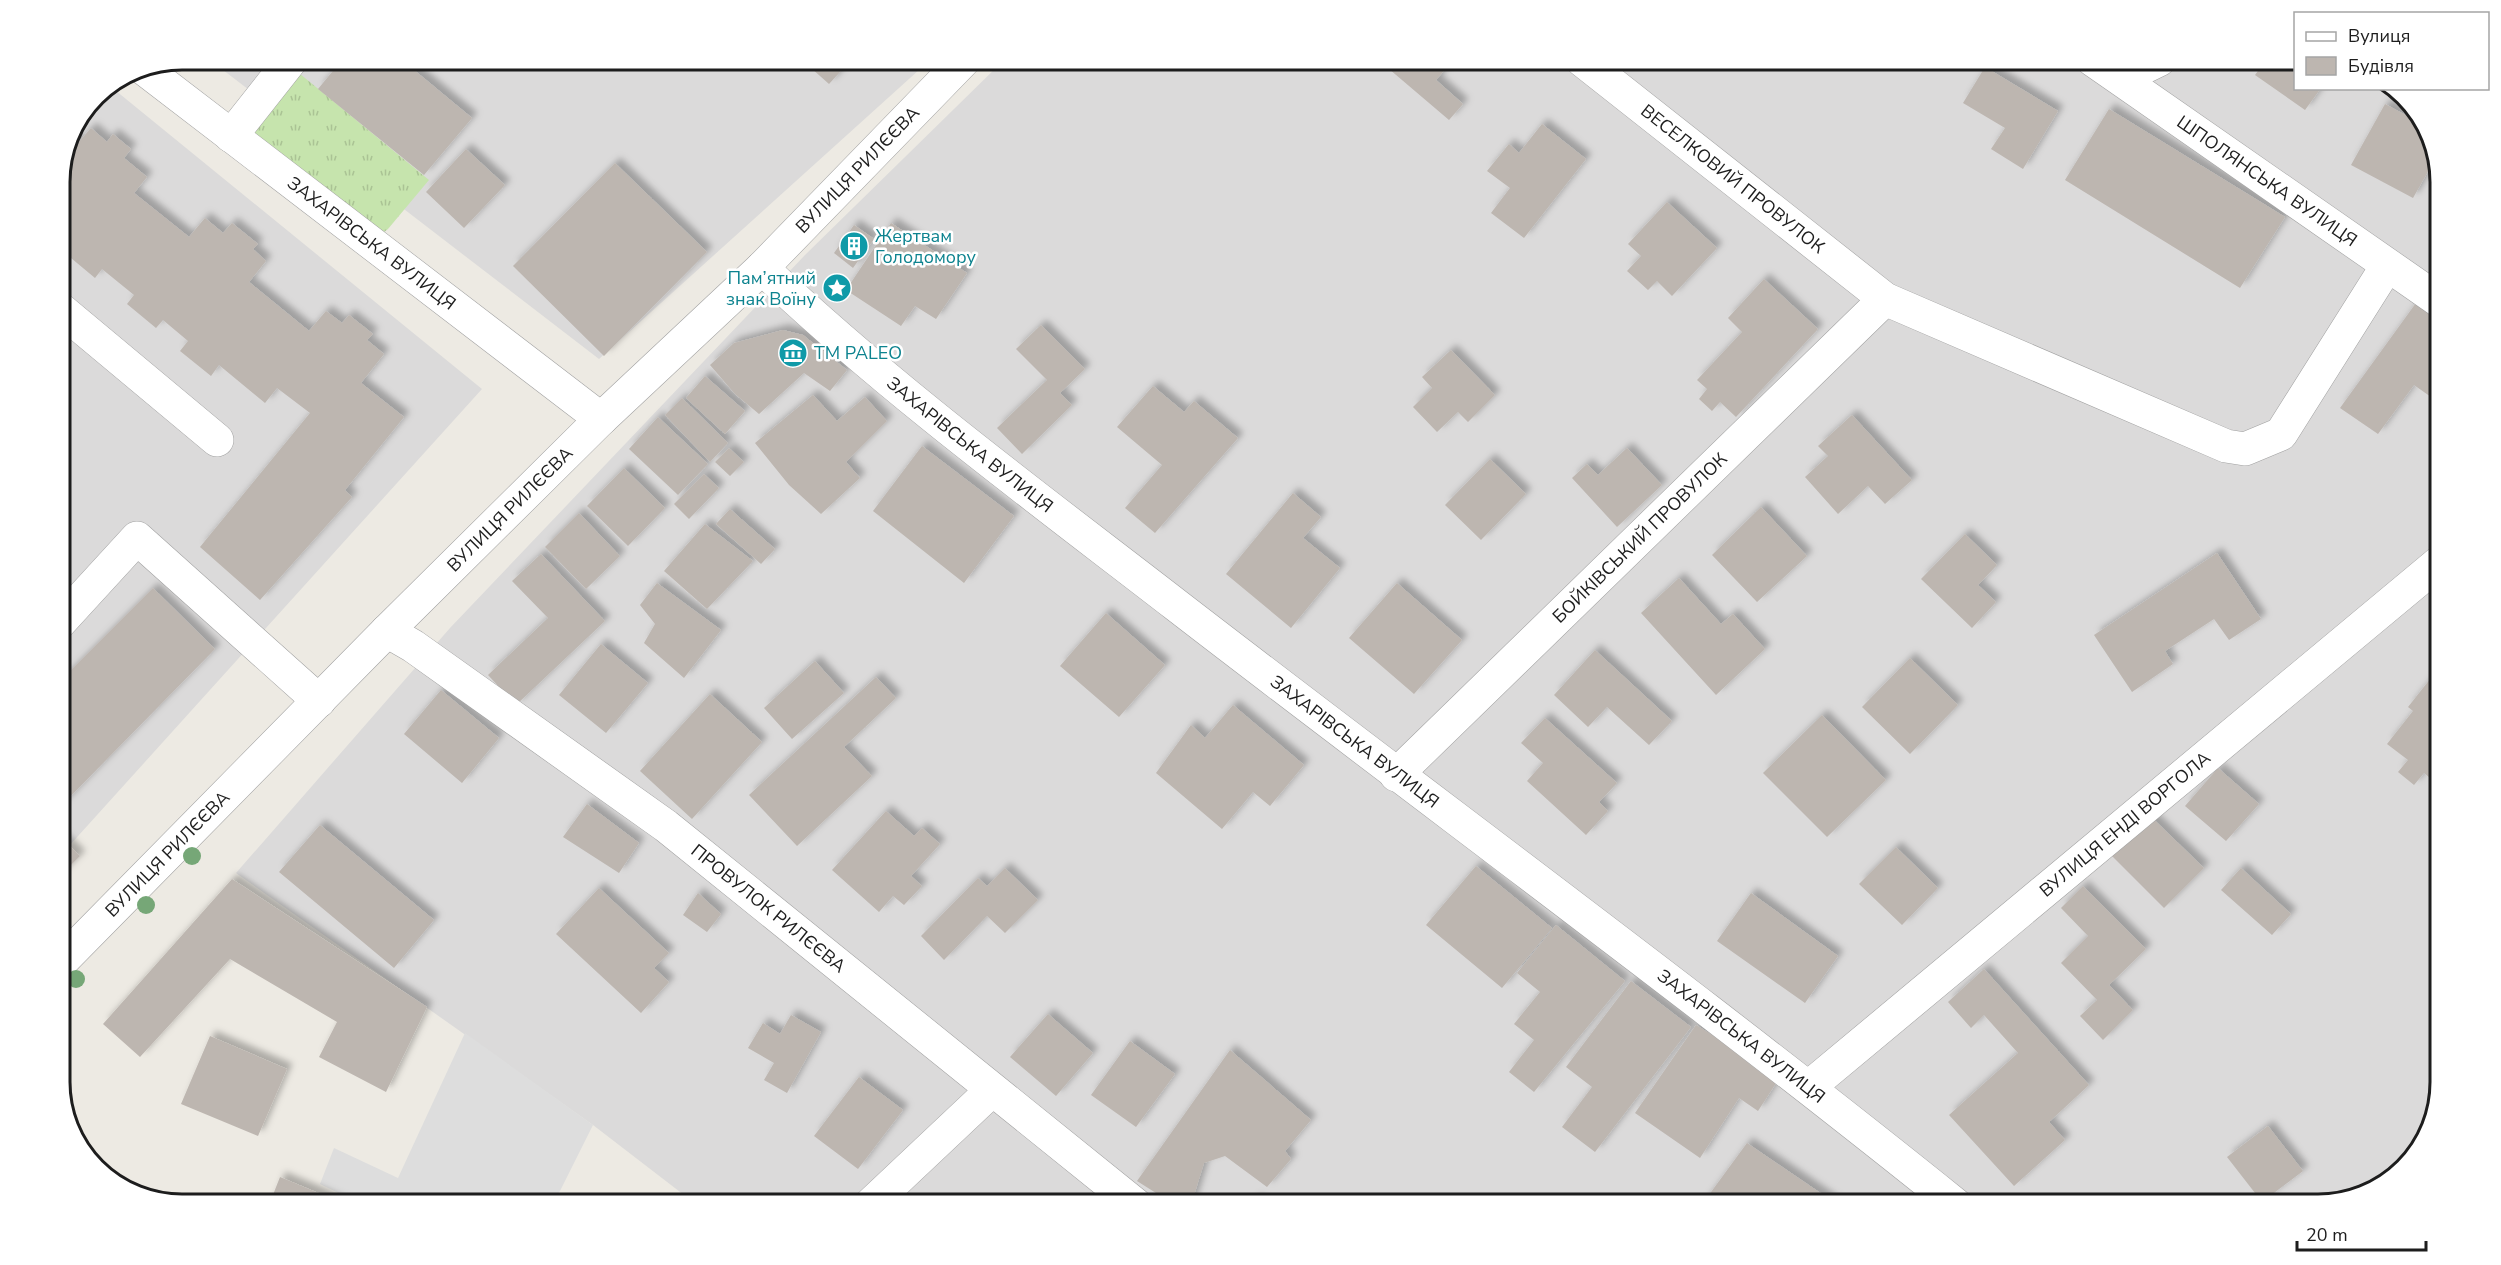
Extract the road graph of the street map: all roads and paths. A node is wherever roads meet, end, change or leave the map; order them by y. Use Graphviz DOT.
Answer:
graph roads {
  1 [pos="1595,70"];
  2 [pos="2109,70"];
  3 [pos="2138,70"];
  4 [pos="282,71"];
  5 [pos="954,71"];
  6 [pos="151,75"];
  7 [pos="2121,78"];
  8 [pos="231,136"];
  9 [pos="2387,266"];
  10 [pos="762,268"];
  11 [pos="2430,295"];
  12 [pos="1885,299"];
  13 [pos="71,318"];
  14 [pos="601,419"];
  15 [pos="217,440"];
  16 [pos="2430,570"];
  17 [pos="71,610"];
  18 [pos="387,631"];
  19 [pos="319,700"];
  20 [pos="1396,775"];
  21 [pos="71,952"];
  22 [pos="1809,1087"];
  23 [pos="992,1091"];
  24 [pos="881,1195"];
  25 [pos="1123,1195"];
  26 [pos="1944,1195"];
  1 -- 12 [label="street, ВЕСЕЛКОВИЙ ПРОВУЛОК"];
  2 -- 7 [label="street, ШПОЛЯНСЬКА ВУЛИЦЯ"];
  3 -- 7 [label="street"];
  4 -- 8 [label="street"];
  5 -- 10 [label="street, ВУЛИЦЯ РИЛЄЄВА"];
  6 -- 8 [label="street, ЗАХАРІВСЬКА ВУЛИЦЯ"];
  7 -- 9 [label="street, ШПОЛЯНСЬКА ВУЛИЦЯ"];
  8 -- 14 [label="street, ЗАХАРІВСЬКА ВУЛИЦЯ"];
  9 -- 11 [label="street, ШПОЛЯНСЬКА ВУЛИЦЯ"];
  9 -- 12 [label="street, ВЕСЕЛКОВИЙ ПРОВУЛОК"];
  10 -- 14 [label="street, ВУЛИЦЯ РИЛЄЄВА"];
  10 -- 20 [label="street, ЗАХАРІВСЬКА ВУЛИЦЯ"];
  12 -- 20 [label="street, БОЙКІВСЬКИЙ ПРОВУЛОК"];
  13 -- 15 [label="street"];
  14 -- 18 [label="street, ВУЛИЦЯ РИЛЄЄВА"];
  16 -- 22 [label="street, ВУЛИЦЯ ЕНДІ ВОРГОЛА"];
  17 -- 19 [label="street"];
  18 -- 19 [label="street, ВУЛИЦЯ РИЛЄЄВА"];
  18 -- 23 [label="street, ПРОВУЛОК РИЛЄЄВА"];
  19 -- 21 [label="street, ВУЛИЦЯ РИЛЄЄВА"];
  20 -- 22 [label="street, ЗАХАРІВСЬКА ВУЛИЦЯ"];
  22 -- 26 [label="street, ЗАХАРІВСЬКА ВУЛИЦЯ"];
  23 -- 24 [label="street"];
  23 -- 25 [label="street, ПРОВУЛОК РИЛЄЄВА"];
}
